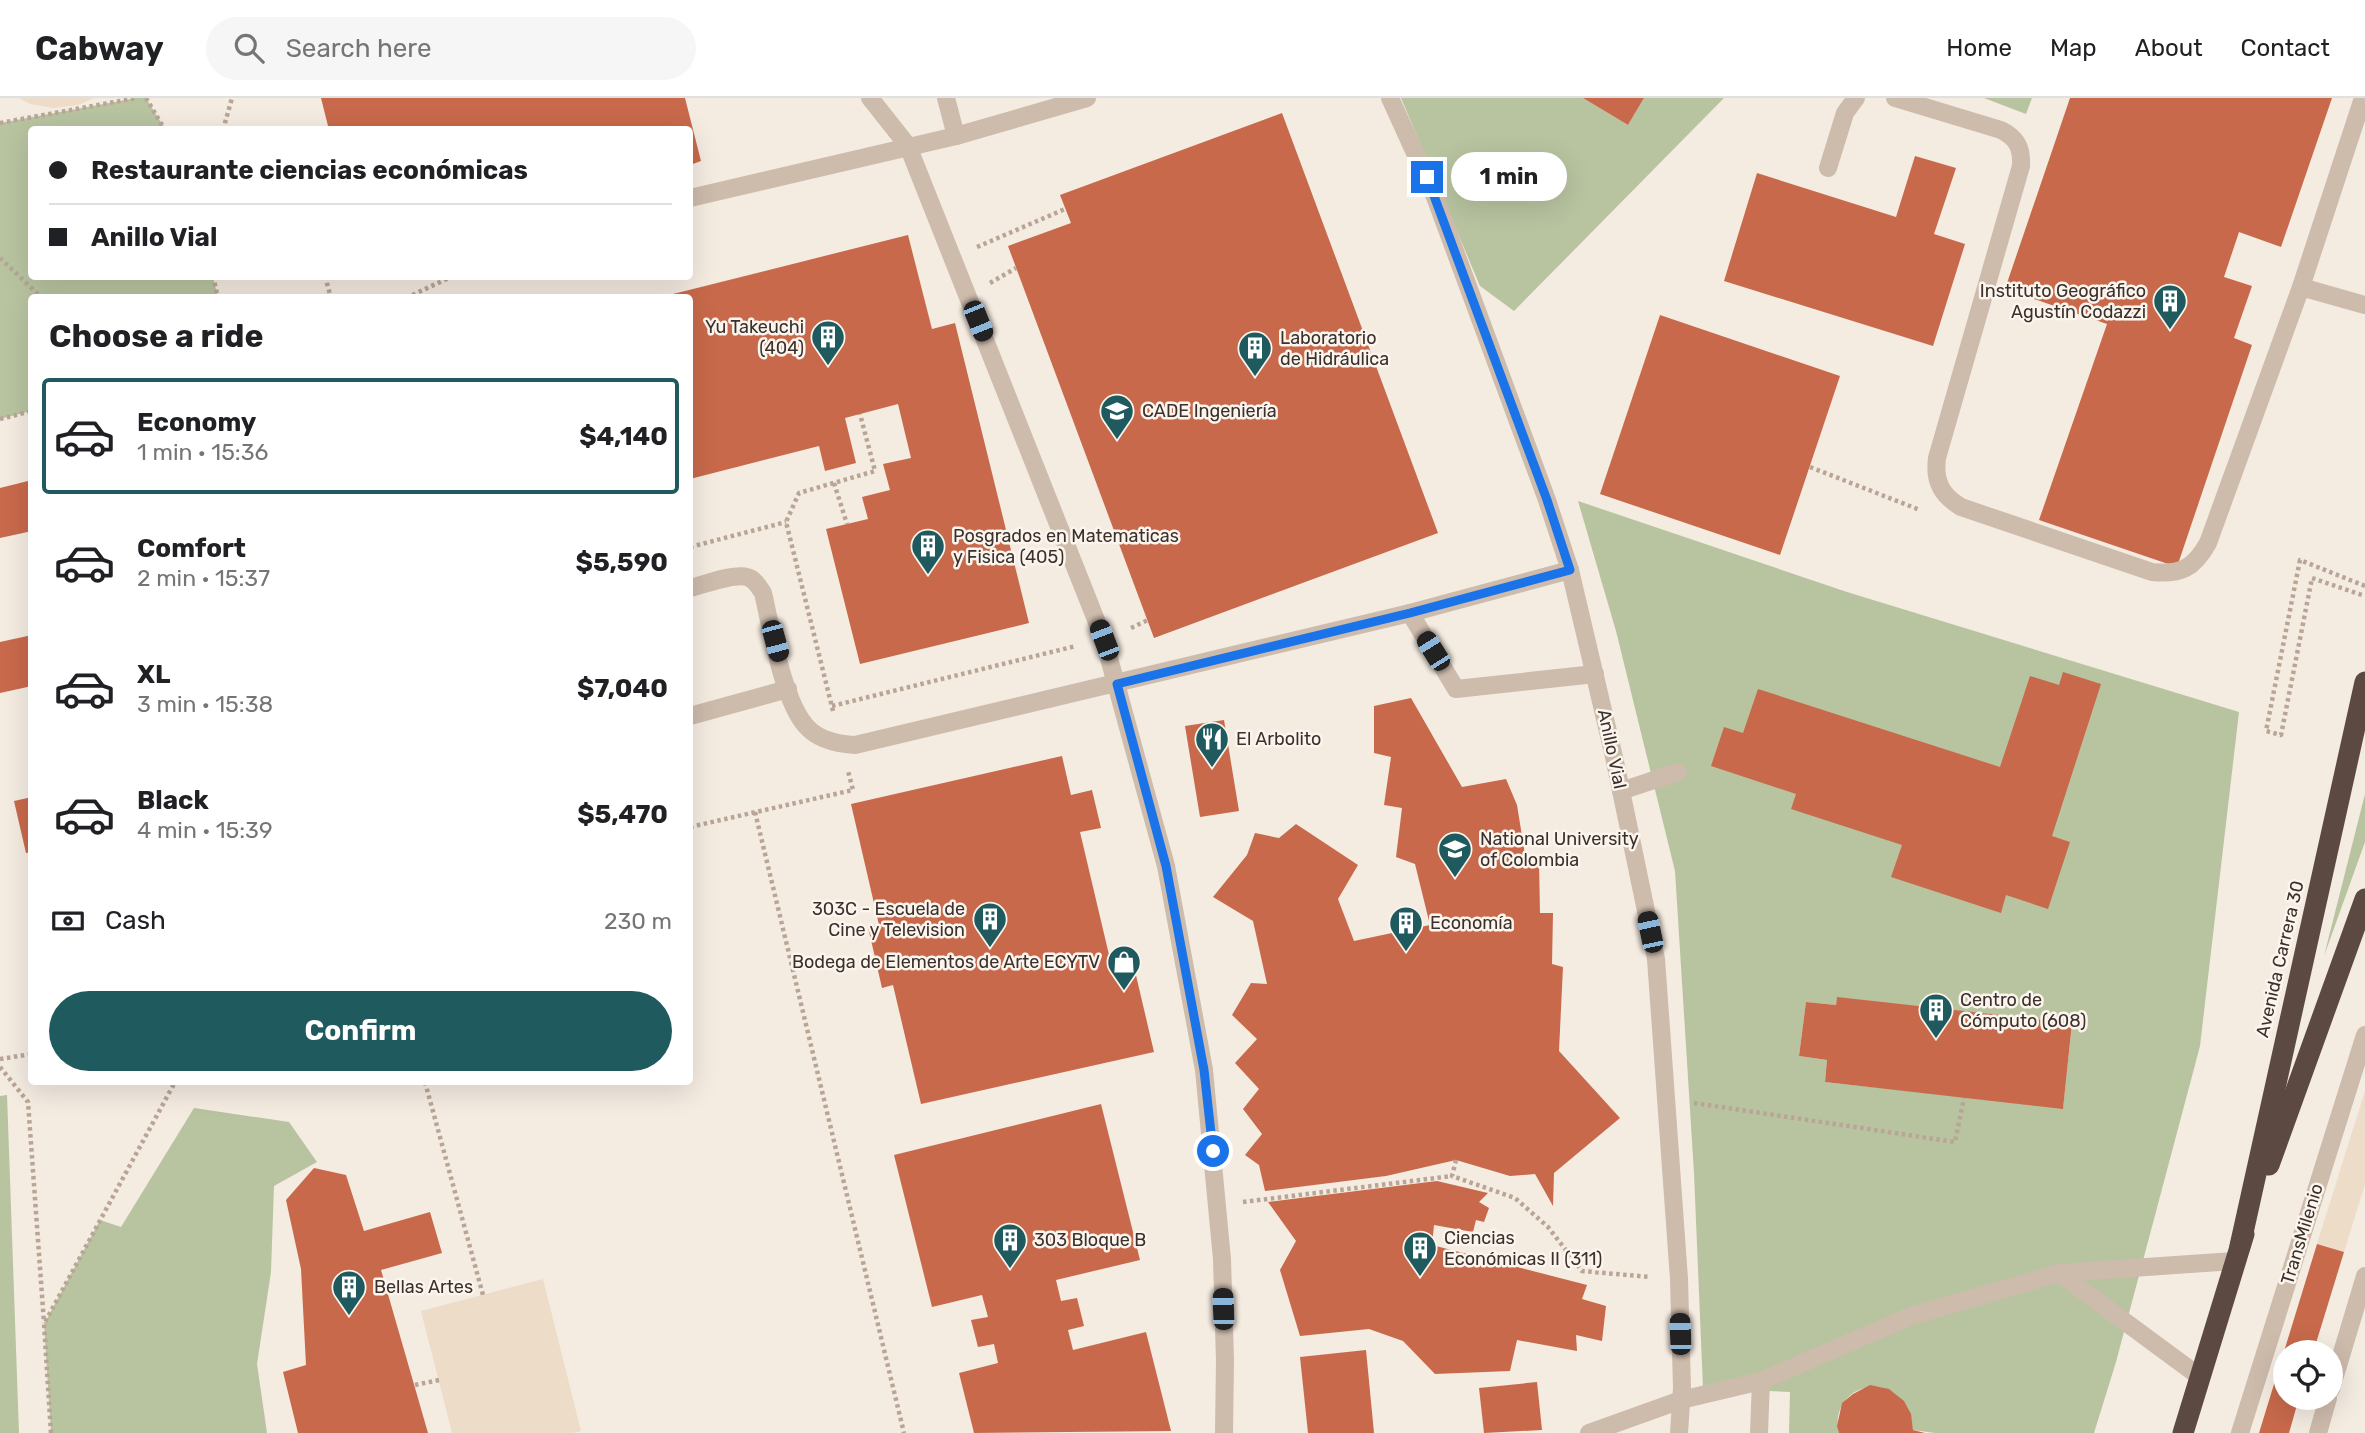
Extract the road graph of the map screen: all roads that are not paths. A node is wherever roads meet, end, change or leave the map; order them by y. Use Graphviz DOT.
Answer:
graph roads {
  1 [pos="870,98"];
  2 [pos="946,98"];
  3 [pos="1087,98"];
  4 [pos="1390,98"];
  5 [pos="1857,98"];
  6 [pos="1895,98"];
  7 [pos="2362,98"];
  8 [pos="956,136"];
  9 [pos="908,146"];
  10 [pos="1828,168"];
  11 [pos="693,197"];
  12 [pos="2301,287"];
  13 [pos="2365,305"];
  14 [pos="1570,570"];
  15 [pos="693,588"];
  16 [pos="1410,613"];
  17 [pos="1595,674"];
  18 [pos="2365,682"];
  19 [pos="1117,684"];
  20 [pos="788,689"];
  21 [pos="693,715"];
  22 [pos="1678,772"];
  23 [pos="1621,791"];
  24 [pos="2365,899"];
  25 [pos="2365,1035"];
  26 [pos="2237,1253"];
  27 [pos="2059,1273"];
  28 [pos="2365,1276"];
  29 [pos="2343,1349"];
  30 [pos="2200,1377"];
  31 [pos="1761,1381"];
  32 [pos="1681,1400"];
  33 [pos="2325,1410"];
  34 [pos="1224,1433"];
  35 [pos="1589,1433"];
  36 [pos="1679,1433"];
  37 [pos="1759,1433"];
  38 [pos="2183,1433"];
  39 [pos="2240,1433"];
  40 [pos="2318,1433"];
  1 -- 9 [label="street"];
  2 -- 8 [label="street"];
  3 -- 8 [label="street"];
  4 -- 14 [label="street, Anillo Vial"];
  5 -- 10 [label="street"];
  6 -- 12 [label="street"];
  7 -- 12 [label="street"];
  8 -- 9 [label="street"];
  9 -- 11 [label="street"];
  9 -- 19 [label="street"];
  12 -- 13 [label="street"];
  14 -- 16 [label="street"];
  14 -- 17 [label="street, Anillo Vial"];
  15 -- 20 [label="street"];
  16 -- 17 [label="street"];
  16 -- 19 [label="street"];
  17 -- 23 [label="street, Anillo Vial"];
  18 -- 26 [label="highway, Avenida Carrera 30"];
  19 -- 20 [label="street"];
  19 -- 34 [label="street"];
  20 -- 21 [label="street"];
  22 -- 23 [label="street"];
  23 -- 32 [label="street, Anillo Vial"];
  24 -- 26 [label="highway, Avenida Carrera 30"];
  25 -- 39 [label="street, TransMilenio"];
  26 -- 27 [label="street"];
  26 -- 30 [label="highway, Avenida Carrera 30"];
  27 -- 30 [label="street"];
  27 -- 31 [label="street"];
  28 -- 29 [label="street"];
  30 -- 38 [label="highway, Avenida Carrera 30"];
  31 -- 32 [label="street"];
  31 -- 37 [label="street"];
  32 -- 35 [label="street"];
  32 -- 36 [label="street, Anillo Vial"];
  33 -- 40 [label="street"];
}
